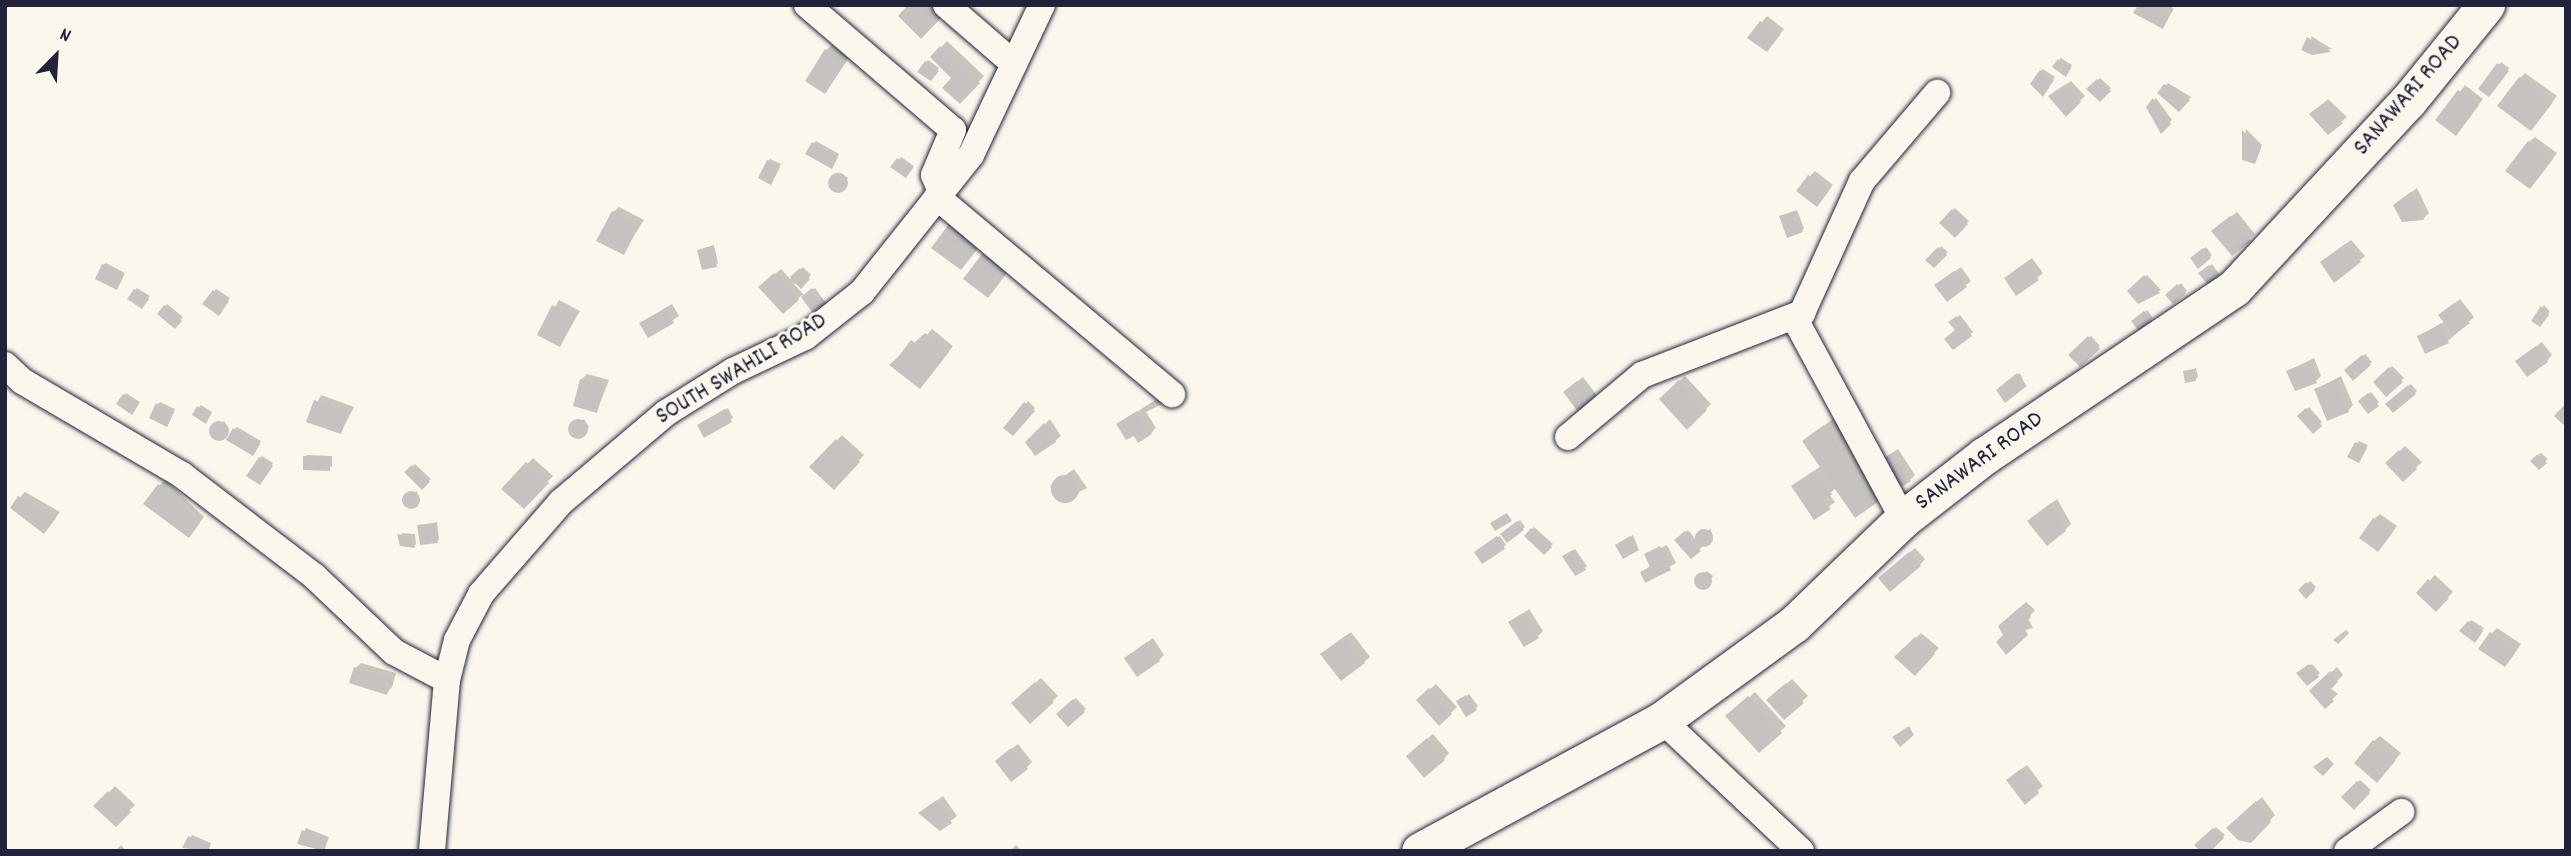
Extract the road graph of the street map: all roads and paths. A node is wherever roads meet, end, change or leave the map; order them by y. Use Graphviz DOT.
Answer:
graph roads {
  1 [pos="807,5"];
  2 [pos="946,5"];
  3 [pos="1042,5"];
  4 [pos="2486,5"];
  5 [pos="1014,64"];
  6 [pos="1937,93"];
  7 [pos="939,195"];
  8 [pos="1794,319"];
  9 [pos="11,381"];
  10 [pos="1172,394"];
  11 [pos="1568,437"];
  12 [pos="1903,519"];
  13 [pos="447,680"];
  14 [pos="1662,720"];
  15 [pos="2400,812"];
  16 [pos="432,851"];
  17 [pos="1420,851"];
  18 [pos="1801,851"];
  19 [pos="2347,851"];
  1 -- 7 [label="street"];
  2 -- 5 [label="street"];
  3 -- 5 [label="street, SOUTH SWAHILI ROAD"];
  4 -- 12 [label="street, SANAWARI ROAD"];
  5 -- 7 [label="street, SOUTH SWAHILI ROAD"];
  6 -- 8 [label="street"];
  7 -- 10 [label="street"];
  7 -- 13 [label="street, SOUTH SWAHILI ROAD"];
  8 -- 11 [label="street"];
  8 -- 12 [label="street"];
  9 -- 13 [label="street"];
  12 -- 14 [label="street, SANAWARI ROAD"];
  13 -- 16 [label="street, SOUTH SWAHILI ROAD"];
  14 -- 17 [label="street, SANAWARI ROAD"];
  14 -- 18 [label="street"];
  15 -- 19 [label="street"];
}
